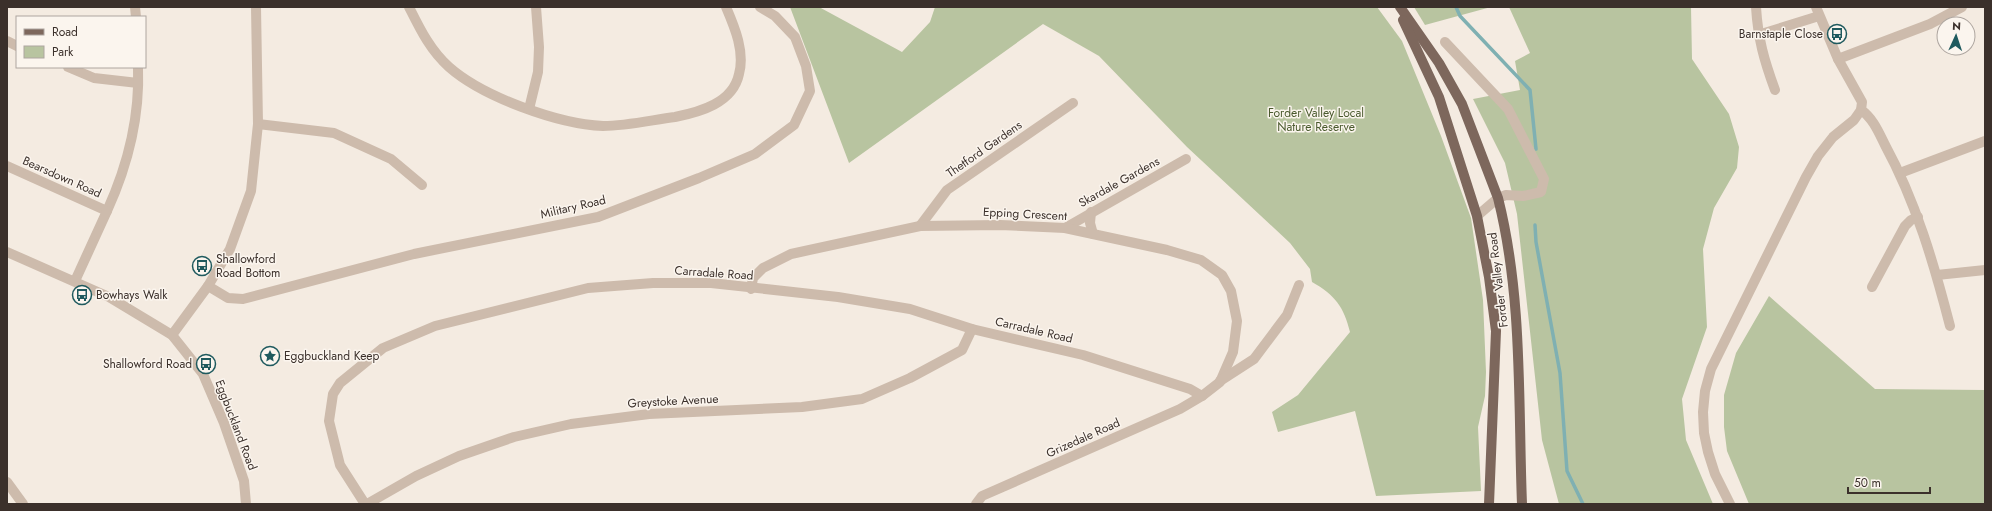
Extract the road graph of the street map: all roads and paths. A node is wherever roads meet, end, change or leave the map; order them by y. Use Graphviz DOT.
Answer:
graph roads {
  1 [pos="256,7"];
  2 [pos="409,7"];
  3 [pos="536,7"];
  4 [pos="726,7"];
  5 [pos="760,7"];
  6 [pos="1399,7"];
  7 [pos="1756,7"];
  8 [pos="1962,7"];
  9 [pos="1817,12"];
  10 [pos="1758,35"];
  11 [pos="7,41"];
  12 [pos="1445,42"];
  13 [pos="16,46"];
  14 [pos="1838,59"];
  15 [pos="70,68"];
  16 [pos="138,68"];
  17 [pos="138,83"];
  18 [pos="1776,90"];
  19 [pos="1073,103"];
  20 [pos="529,109"];
  21 [pos="1861,110"];
  22 [pos="258,124"];
  23 [pos="1985,141"];
  24 [pos="1186,159"];
  25 [pos="7,166"];
  26 [pos="1900,173"];
  27 [pos="422,185"];
  28 [pos="1498,198"];
  29 [pos="107,211"];
  30 [pos="1091,212"];
  31 [pos="1477,216"];
  32 [pos="1918,217"];
  33 [pos="920,226"];
  34 [pos="1065,228"];
  35 [pos="1093,234"];
  36 [pos="7,252"];
  37 [pos="1985,270"];
  38 [pos="1937,275"];
  39 [pos="75,281"];
  40 [pos="1299,285"];
  41 [pos="208,286"];
  42 [pos="1872,287"];
  43 [pos="752,289"];
  44 [pos="1950,326"];
  45 [pos="972,329"];
  46 [pos="172,334"];
  47 [pos="1233,352"];
  48 [pos="1254,359"];
  49 [pos="1220,382"];
  50 [pos="1202,396"];
  51 [pos="7,482"];
  52 [pos="23,504"];
  53 [pos="246,504"];
  54 [pos="366,504"];
  55 [pos="976,504"];
  56 [pos="1489,504"];
  57 [pos="1522,504"];
  58 [pos="1730,504"];
  1 -- 22 [label="street"];
  2 -- 20 [label="street"];
  3 -- 20 [label="street"];
  4 -- 20 [label="street"];
  5 -- 41 [label="street, Military Road"];
  6 -- 28 [label="main road, Forder Valley Road"];
  6 -- 31 [label="main road, Forder Valley Road"];
  7 -- 10 [label="street"];
  8 -- 14 [label="street"];
  9 -- 10 [label="street"];
  9 -- 14 [label="street"];
  10 -- 18 [label="street"];
  11 -- 13 [label="street"];
  12 -- 28 [label="street"];
  14 -- 21 [label="street"];
  15 -- 17 [label="street"];
  16 -- 17 [label="street, Bearsdown Road"];
  17 -- 29 [label="street, Bearsdown Road"];
  19 -- 33 [label="street, Thetford Gardens"];
  21 -- 26 [label="street"];
  21 -- 58 [label="street"];
  22 -- 27 [label="street"];
  22 -- 41 [label="street"];
  23 -- 26 [label="street"];
  24 -- 30 [label="street, Skardale Gardens"];
  25 -- 29 [label="street, Bearsdown Road"];
  26 -- 32 [label="street"];
  28 -- 31 [label="street"];
  28 -- 57 [label="main road, Forder Valley Road"];
  29 -- 39 [label="street, Bearsdown Road"];
  30 -- 34 [label="street, Skardale Gardens"];
  30 -- 35 [label="street"];
  31 -- 56 [label="main road, Forder Valley Road"];
  32 -- 38 [label="street"];
  32 -- 42 [label="street"];
  33 -- 34 [label="street, Epping Crescent"];
  33 -- 43 [label="street, Epping Crescent"];
  34 -- 35 [label="street, Epping Crescent"];
  35 -- 47 [label="street, Epping Crescent"];
  36 -- 39 [label="street, Eggbuckland Road"];
  37 -- 38 [label="street"];
  38 -- 44 [label="street"];
  39 -- 46 [label="street, Eggbuckland Road"];
  40 -- 48 [label="street"];
  41 -- 46 [label="street"];
  43 -- 45 [label="street, Carradale Road"];
  43 -- 54 [label="street, Carradale Road"];
  45 -- 50 [label="street, Carradale Road"];
  45 -- 54 [label="street, Greystoke Avenue"];
  46 -- 53 [label="street, Eggbuckland Road"];
  47 -- 48 [label="street"];
  47 -- 49 [label="street, Epping Crescent"];
  48 -- 49 [label="street"];
  49 -- 50 [label="street, Epping Crescent"];
  50 -- 55 [label="street, Grizedale Road"];
  51 -- 52 [label="street"];
}
